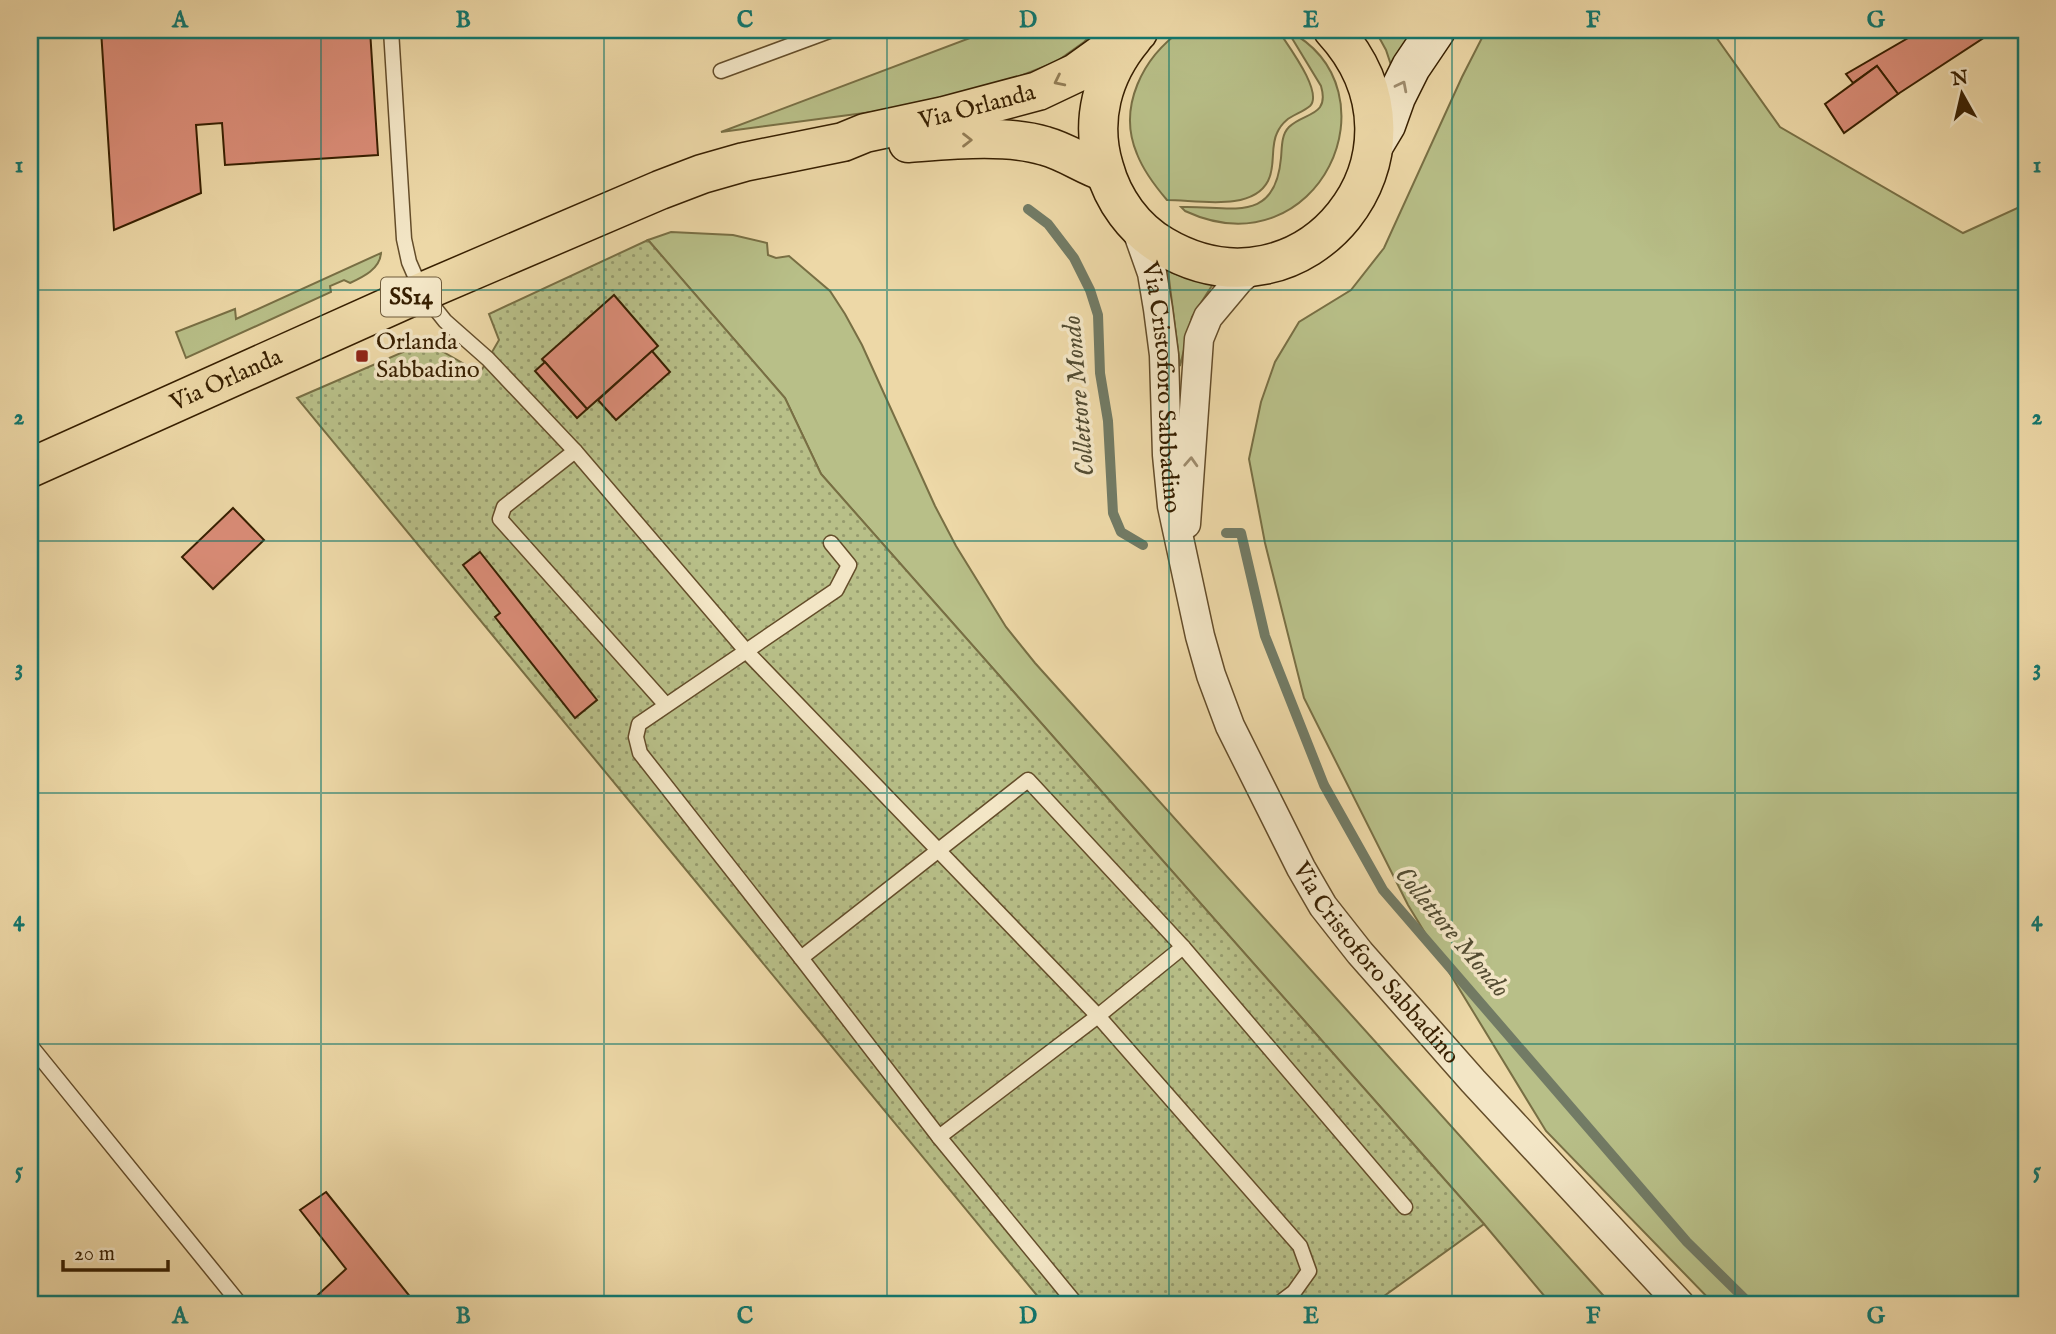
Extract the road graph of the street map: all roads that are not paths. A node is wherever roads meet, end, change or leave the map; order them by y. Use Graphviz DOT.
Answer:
graph roads {
  1 [pos="391,30"];
  2 [pos="832,30"];
  3 [pos="1333,30"];
  4 [pos="1436,30"];
  5 [pos="1139,31"];
  6 [pos="721,71"];
  7 [pos="1374,145"];
  8 [pos="802,149"];
  9 [pos="1105,172"];
  10 [pos="1134,223"];
  11 [pos="1254,267"];
  12 [pos="422,292"];
  13 [pos="575,451"];
  14 [pos="30,468"];
  15 [pos="831,543"];
  16 [pos="1184,555"];
  17 [pos="747,652"];
  18 [pos="666,705"];
  19 [pos="939,850"];
  20 [pos="1183,947"];
  21 [pos="801,958"];
  22 [pos="1098,1016"];
  23 [pos="30,1045"];
  24 [pos="939,1138"];
  25 [pos="1405,1206"];
  26 [pos="240,1304"];
  27 [pos="1076,1304"];
  28 [pos="1278,1304"];
  29 [pos="1680,1304"];
  1 -- 12 [label="lane"];
  2 -- 6 [label="lane"];
  3 -- 7 [label="main road"];
  7 -- 4 [label="main road, one-way"];
  5 -- 8 [label="main road, Via Orlanda, one-way"];
  5 -- 9 [label="main road"];
  7 -- 11 [label="main road"];
  8 -- 9 [label="main road, Via Orlanda, one-way"];
  8 -- 12 [label="main road, Via Orlanda / SS14"];
  9 -- 10 [label="main road"];
  10 -- 11 [label="main road"];
  10 -- 16 [label="street, Via Cristoforo Sabbadino"];
  16 -- 11 [label="street, Via Cristoforo Sabbadino, one-way"];
  12 -- 13 [label="lane"];
  12 -- 14 [label="main road, Via Orlanda / SS14"];
  13 -- 17 [label="lane"];
  13 -- 18 [label="lane"];
  15 -- 17 [label="lane"];
  16 -- 29 [label="street, Via Cristoforo Sabbadino"];
  17 -- 18 [label="lane"];
  17 -- 19 [label="lane"];
  18 -- 21 [label="lane"];
  19 -- 20 [label="lane"];
  19 -- 21 [label="lane"];
  19 -- 22 [label="lane"];
  20 -- 22 [label="lane"];
  20 -- 25 [label="lane"];
  21 -- 24 [label="lane"];
  22 -- 24 [label="lane"];
  22 -- 28 [label="lane"];
  23 -- 26 [label="lane"];
  24 -- 27 [label="lane"];
}
